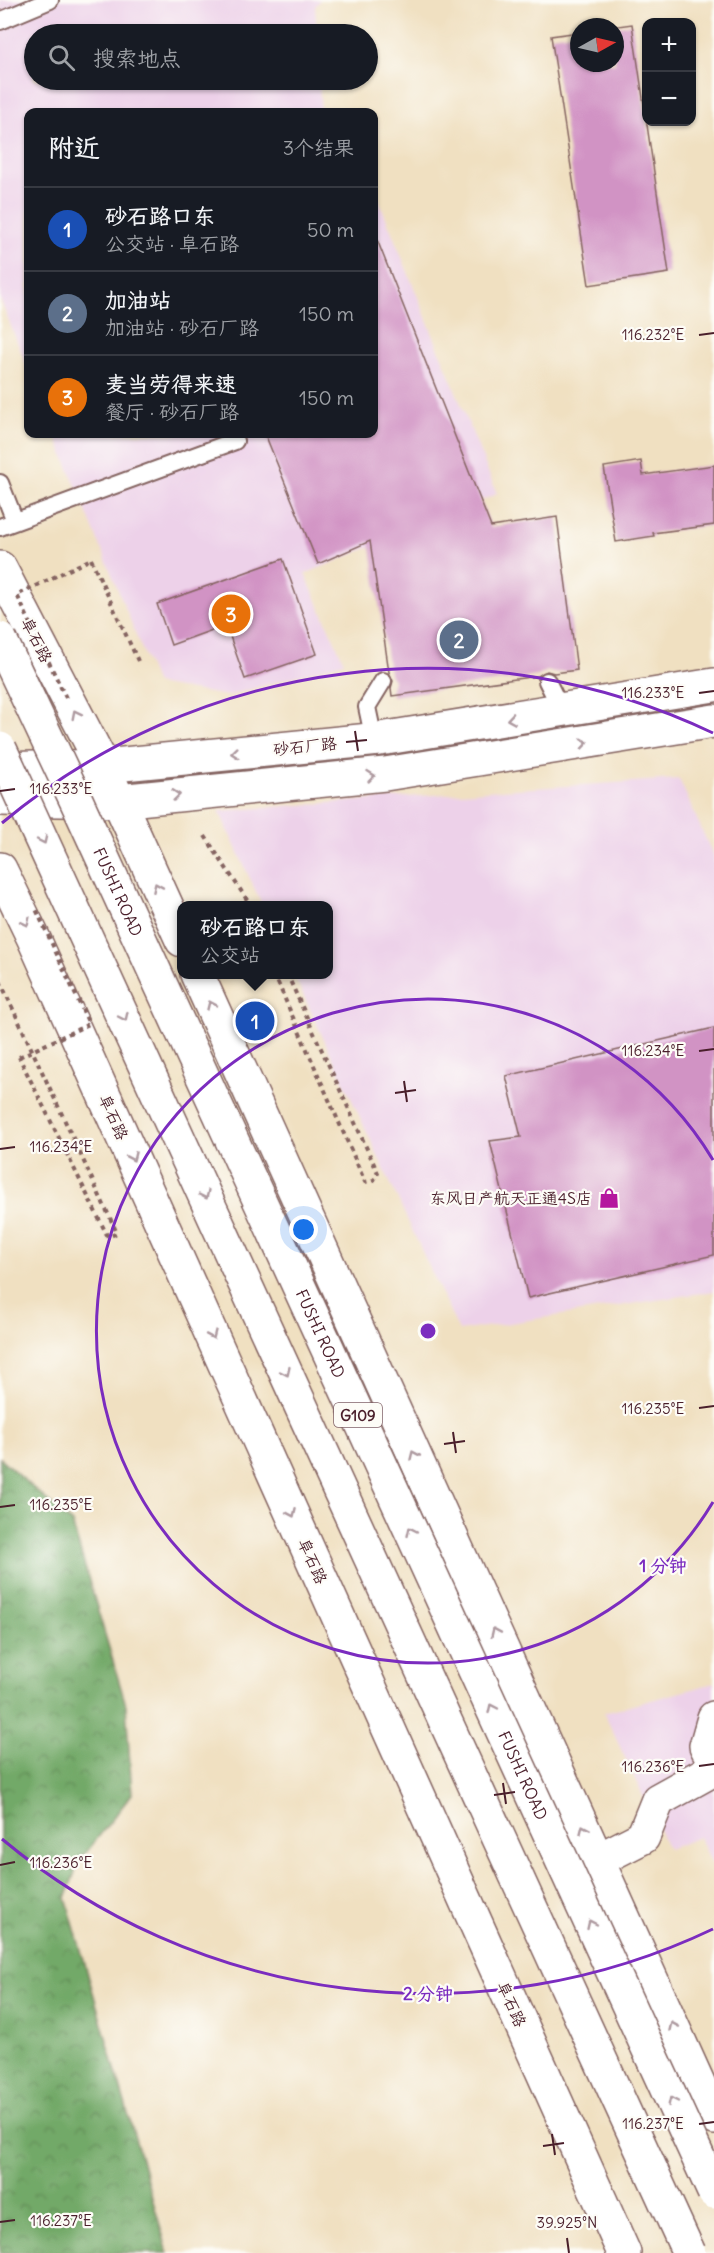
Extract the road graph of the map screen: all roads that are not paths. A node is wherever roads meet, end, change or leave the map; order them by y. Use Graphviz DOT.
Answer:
graph roads {
  1 [pos="50,0"];
  2 [pos="0,21"];
  3 [pos="235,441"];
  4 [pos="0,483"];
  5 [pos="7,524"];
  6 [pos="0,568"];
  7 [pos="0,639"];
  8 [pos="383,681"];
  9 [pos="547,681"];
  10 [pos="714,685"];
  11 [pos="562,711"];
  12 [pos="714,721"];
  13 [pos="374,740"];
  14 [pos="0,749"];
  15 [pos="103,766"];
  16 [pos="0,769"];
  17 [pos="0,799"];
  18 [pos="118,801"];
  19 [pos="0,869"];
  20 [pos="177,929"];
  21 [pos="199,979"];
  22 [pos="714,1718"];
  23 [pos="714,1761"];
  24 [pos="714,1769"];
  25 [pos="598,1860"];
  26 [pos="714,2118"];
  27 [pos="714,2192"];
  28 [pos="624,2253"];
  29 [pos="689,2253"];
  1 -- 2 [label="lane"];
  3 -- 5 [label="lane"];
  4 -- 5 [label="lane"];
  15 -- 6 [label="main road, 阜石路, one-way"];
  27 -- 7 [label="main road, FUSHI ROAD / G109, one-way, bridge"];
  8 -- 13 [label="lane"];
  9 -- 11 [label="lane"];
  10 -- 11 [label="main road, 砂石厂路"];
  11 -- 13 [label="main road, 砂石厂路, one-way"];
  18 -- 12 [label="main road, one-way"];
  13 -- 15 [label="main road, 砂石厂路, one-way"];
  14 -- 29 [label="main road, G109, one-way, bridge"];
  15 -- 16 [label="main road, 砂石厂路"];
  15 -- 18 [label="main road, 阜石路"];
  17 -- 18 [label="main road"];
  20 -- 18 [label="main road, 阜石路, one-way"];
  19 -- 28 [label="main road, 阜石路, one-way"];
  25 -- 21 [label="main road, one-way"];
  22 -- 23 [label="main road"];
  24 -- 25 [label="main road"];
  26 -- 25 [label="main road, one-way"];
}
